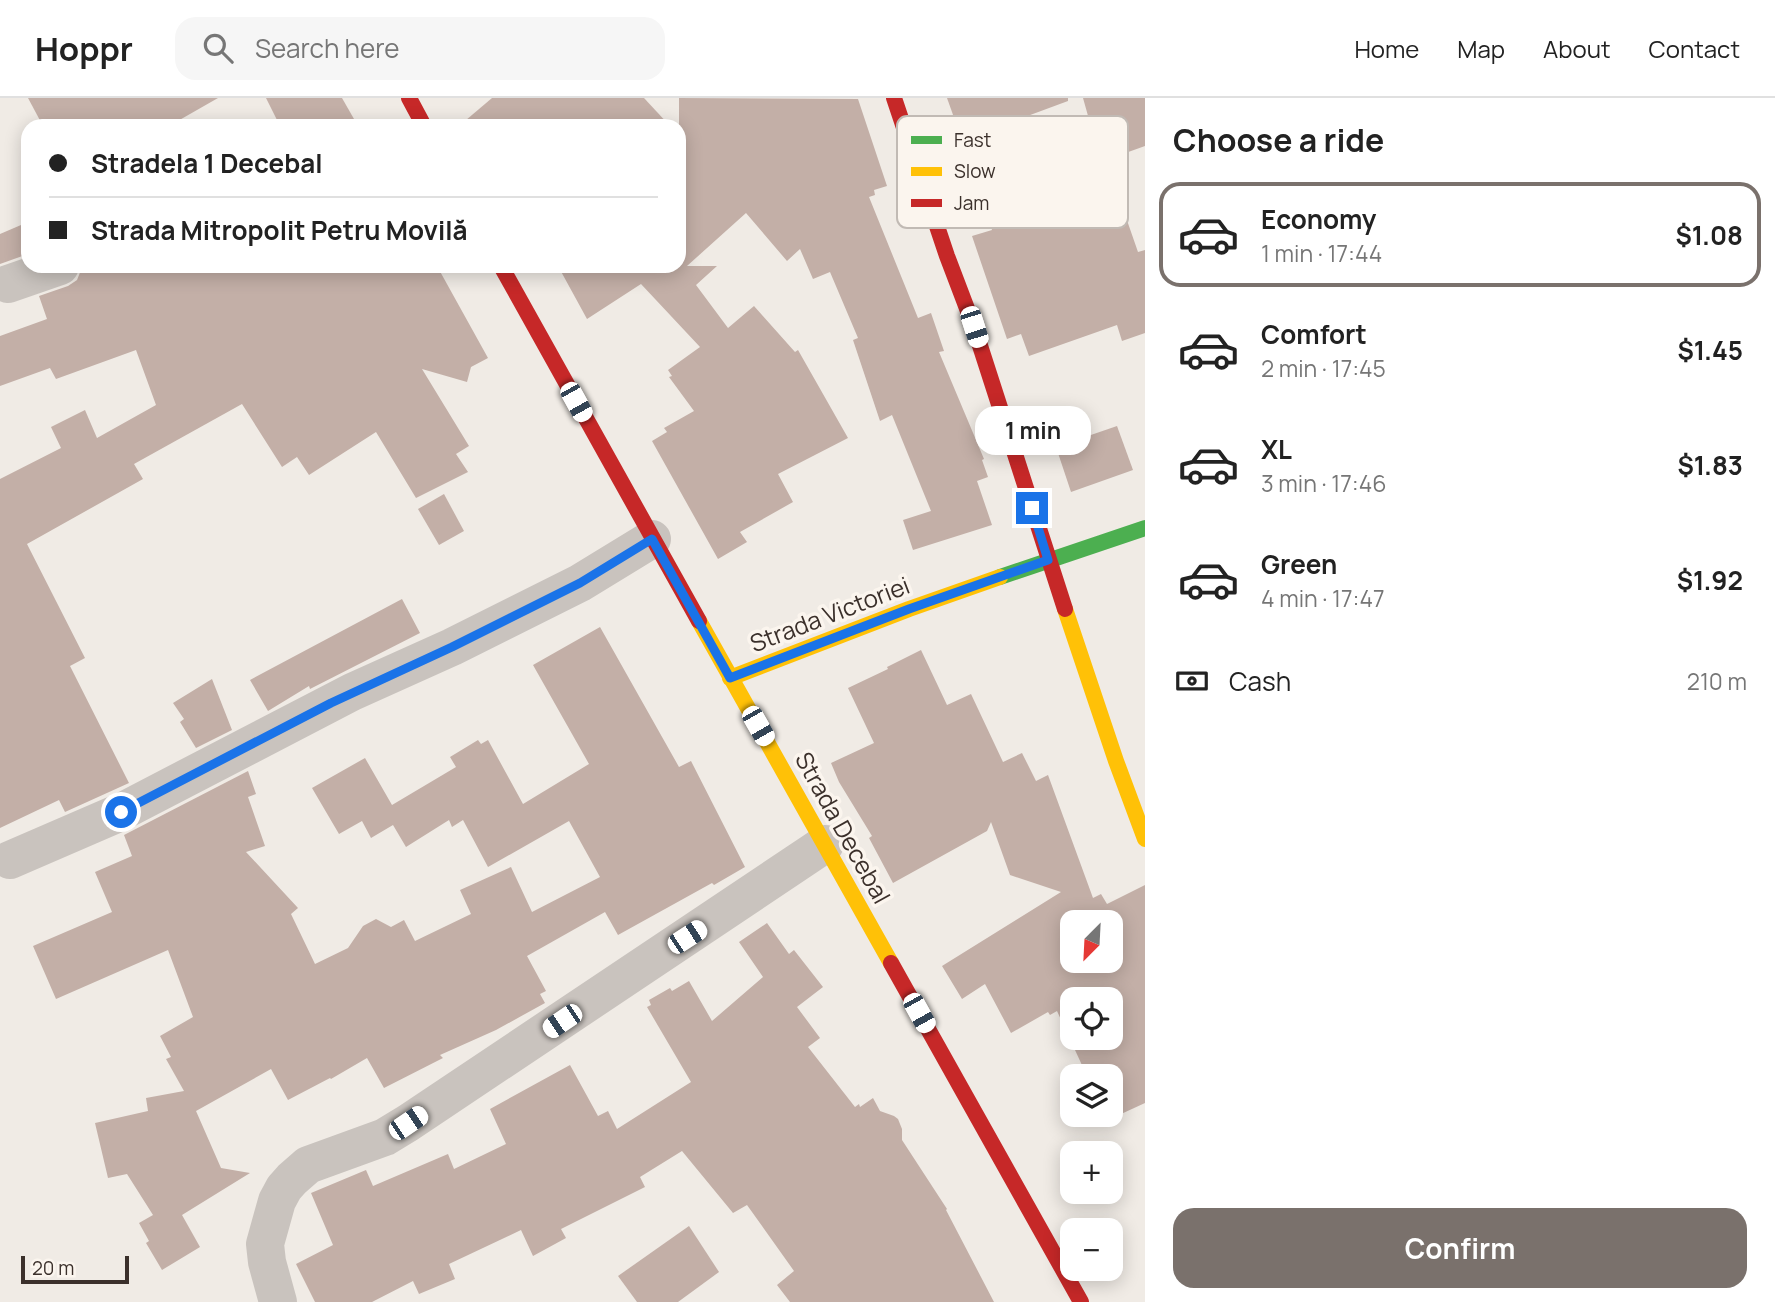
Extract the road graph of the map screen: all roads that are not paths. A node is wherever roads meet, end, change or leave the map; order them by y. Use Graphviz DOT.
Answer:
graph roads {
  1 [pos="408,98"];
  2 [pos="894,98"];
  3 [pos="900,116"];
  4 [pos="420,119"];
  5 [pos="938,228"];
  6 [pos="40,273"];
  7 [pos="505,273"];
  8 [pos="8,284"];
  9 [pos="1145,528"];
  10 [pos="652,539"];
  11 [pos="1048,560"];
  12 [pos="730,678"];
  13 [pos="1145,839"];
  14 [pos="825,844"];
  15 [pos="9,860"];
  16 [pos="278,1302"];
  17 [pos="1081,1302"];
  1 -- 4 [label="main road"];
  2 -- 3 [label="main road"];
  5 -- 11 [label="main road"];
  6 -- 8 [label="street"];
  7 -- 10 [label="main road, Strada Decebal"];
  9 -- 11 [label="main road, Strada Victoriei"];
  10 -- 12 [label="main road, Strada Decebal"];
  10 -- 15 [label="street"];
  11 -- 12 [label="main road, Strada Victoriei"];
  11 -- 13 [label="main road"];
  12 -- 14 [label="main road, Strada Decebal"];
  14 -- 16 [label="street"];
  14 -- 17 [label="main road, Strada Decebal"];
}
